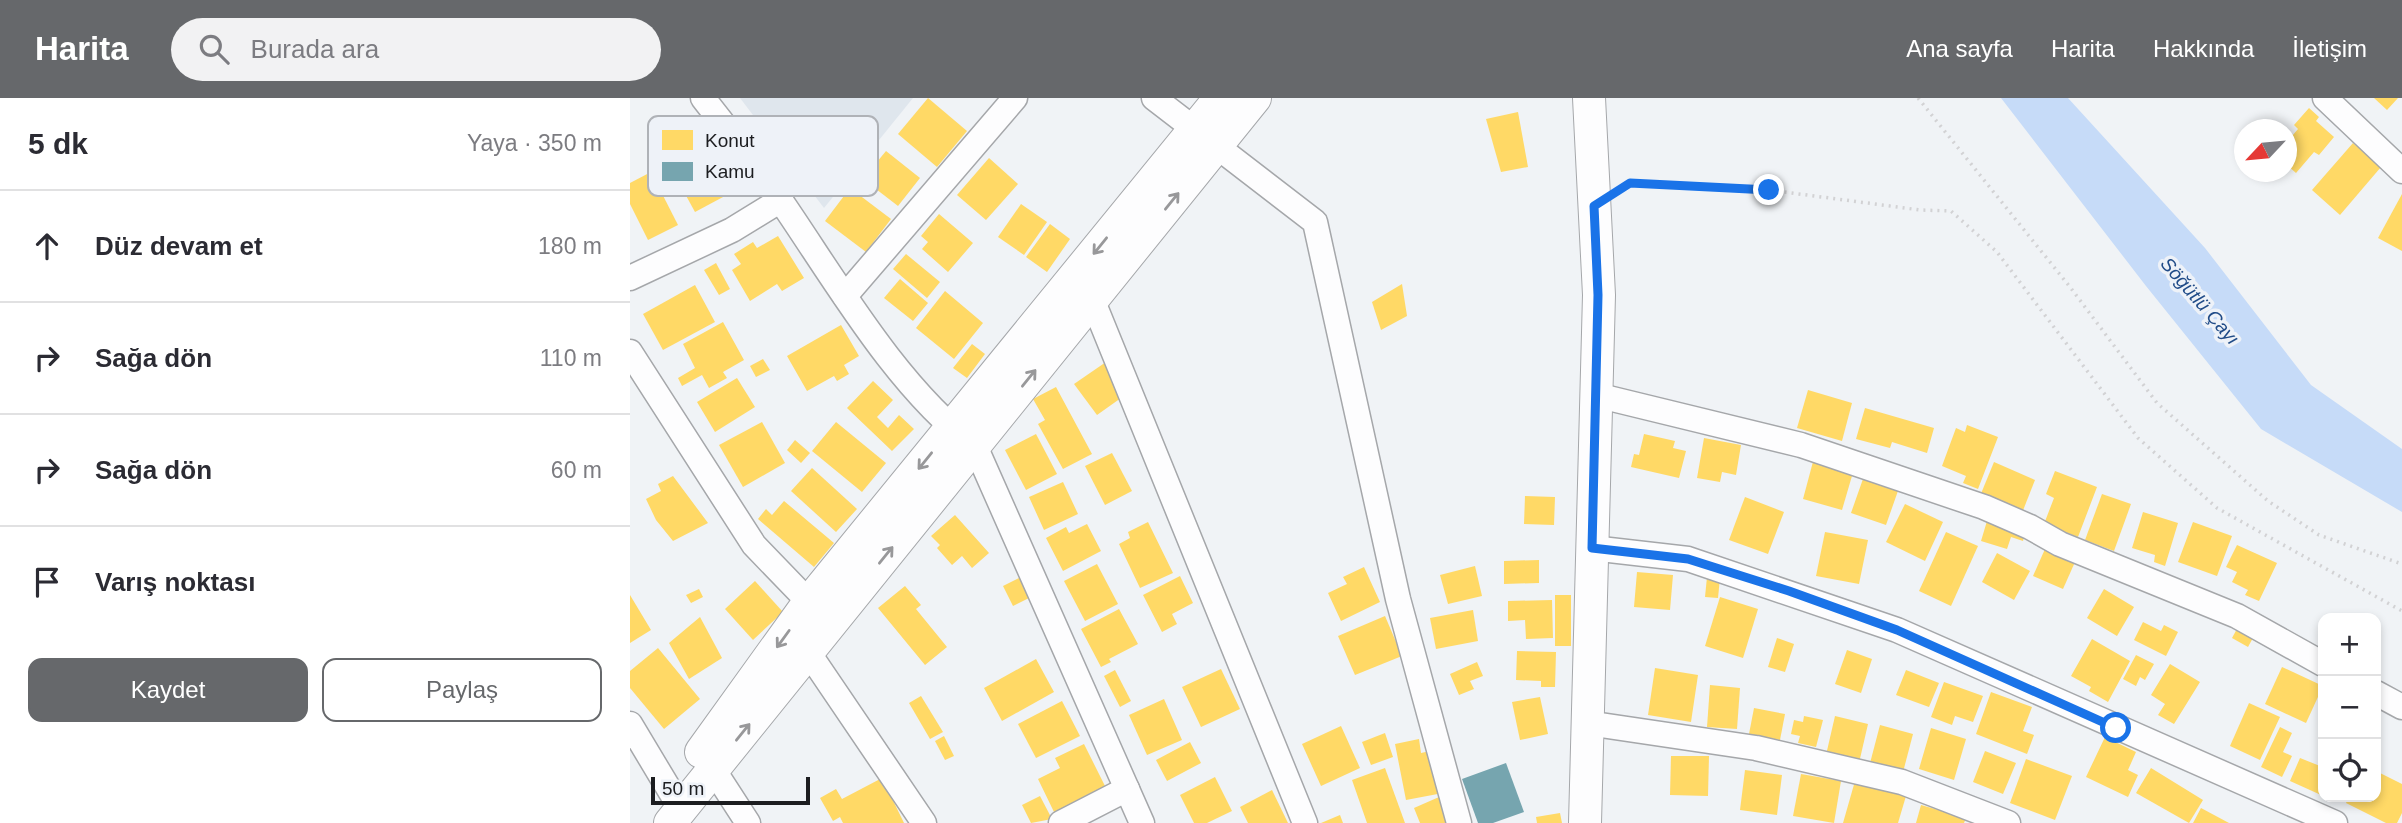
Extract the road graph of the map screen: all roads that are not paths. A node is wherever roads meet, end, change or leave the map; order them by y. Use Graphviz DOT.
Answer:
graph roads {
  1 [pos="703,98"];
  2 [pos="1015,98"];
  3 [pos="1154,98"];
  4 [pos="1220,98"];
  5 [pos="1255,98"];
  6 [pos="1590,98"];
  7 [pos="2325,98"];
  8 [pos="717,116"];
  9 [pos="1206,137"];
  10 [pos="2402,171"];
  11 [pos="778,196"];
  12 [pos="781,200"];
  13 [pos="630,278"];
  14 [pos="845,296"];
  15 [pos="1092,299"];
  16 [pos="630,352"];
  17 [pos="1596,395"];
  18 [pos="963,437"];
  19 [pos="1592,548"];
  20 [pos="809,602"];
  21 [pos="808,652"];
  22 [pos="2318,661"];
  23 [pos="2381,696"];
  24 [pos="2402,708"];
  25 [pos="1587,723"];
  26 [pos="630,724"];
  27 [pos="713,769"];
  28 [pos="1127,789"];
  29 [pos="671,808"];
  30 [pos="648,823"];
  31 [pos="748,823"];
  32 [pos="924,823"];
  33 [pos="1061,823"];
  34 [pos="1142,823"];
  35 [pos="1305,823"];
  36 [pos="1459,823"];
  37 [pos="1585,823"];
  38 [pos="2007,823"];
  39 [pos="2335,823"];
  1 -- 8 [label="street"];
  2 -- 14 [label="street"];
  3 -- 9 [label="street"];
  4 -- 9 [label="street"];
  5 -- 9 [label="street"];
  6 -- 17 [label="street"];
  7 -- 10 [label="street"];
  15 -- 9 [label="street, one-way"];
  9 -- 18 [label="street, one-way"];
  9 -- 36 [label="street"];
  11 -- 12 [label="street"];
  12 -- 13 [label="street"];
  12 -- 14 [label="street"];
  14 -- 18 [label="street"];
  18 -- 15 [label="street, one-way"];
  15 -- 35 [label="street"];
  16 -- 20 [label="street"];
  17 -- 19 [label="street"];
  17 -- 22 [label="street"];
  18 -- 20 [label="street, one-way"];
  21 -- 18 [label="street, one-way"];
  18 -- 28 [label="street"];
  19 -- 25 [label="street"];
  19 -- 39 [label="street"];
  20 -- 29 [label="street, one-way"];
  27 -- 21 [label="street, one-way"];
  21 -- 32 [label="street"];
  23 -- 24 [label="street"];
  25 -- 37 [label="street"];
  25 -- 38 [label="street"];
  26 -- 29 [label="street"];
  27 -- 29 [label="street"];
  27 -- 31 [label="street"];
  28 -- 33 [label="street"];
  28 -- 34 [label="street"];
  29 -- 30 [label="street"];
}
